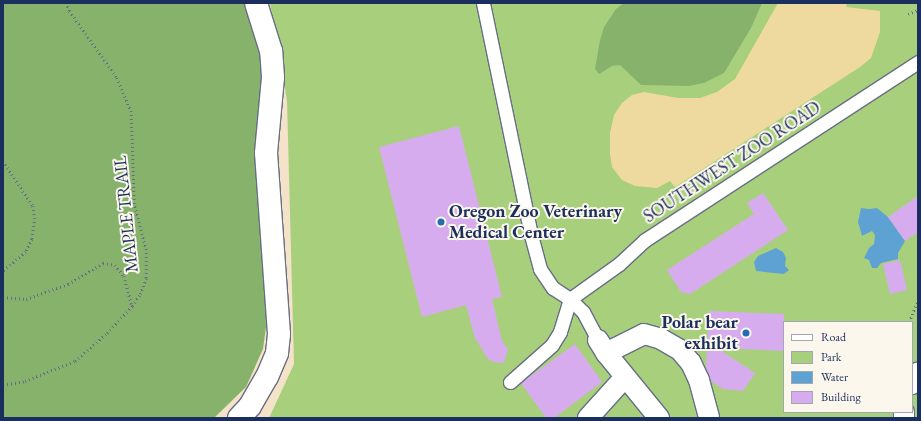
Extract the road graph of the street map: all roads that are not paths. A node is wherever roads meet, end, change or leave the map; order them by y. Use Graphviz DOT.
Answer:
graph roads {
  1 [pos="256,3"];
  2 [pos="483,3"];
  3 [pos="918,62"];
  4 [pos="570,299"];
  5 [pos="602,347"];
  6 [pos="918,372"];
  7 [pos="625,377"];
  8 [pos="510,382"];
  9 [pos="913,382"];
  10 [pos="239,418"];
  11 [pos="588,418"];
  12 [pos="659,418"];
  13 [pos="709,418"];
  1 -- 10 [label="street"];
  2 -- 4 [label="lane"];
  3 -- 4 [label="lane, SOUTHWEST ZOO ROAD"];
  4 -- 5 [label="lane"];
  4 -- 8 [label="lane"];
  5 -- 7 [label="street"];
  5 -- 13 [label="street"];
  6 -- 9 [label="street"];
  7 -- 11 [label="street"];
  7 -- 12 [label="street"];
}
